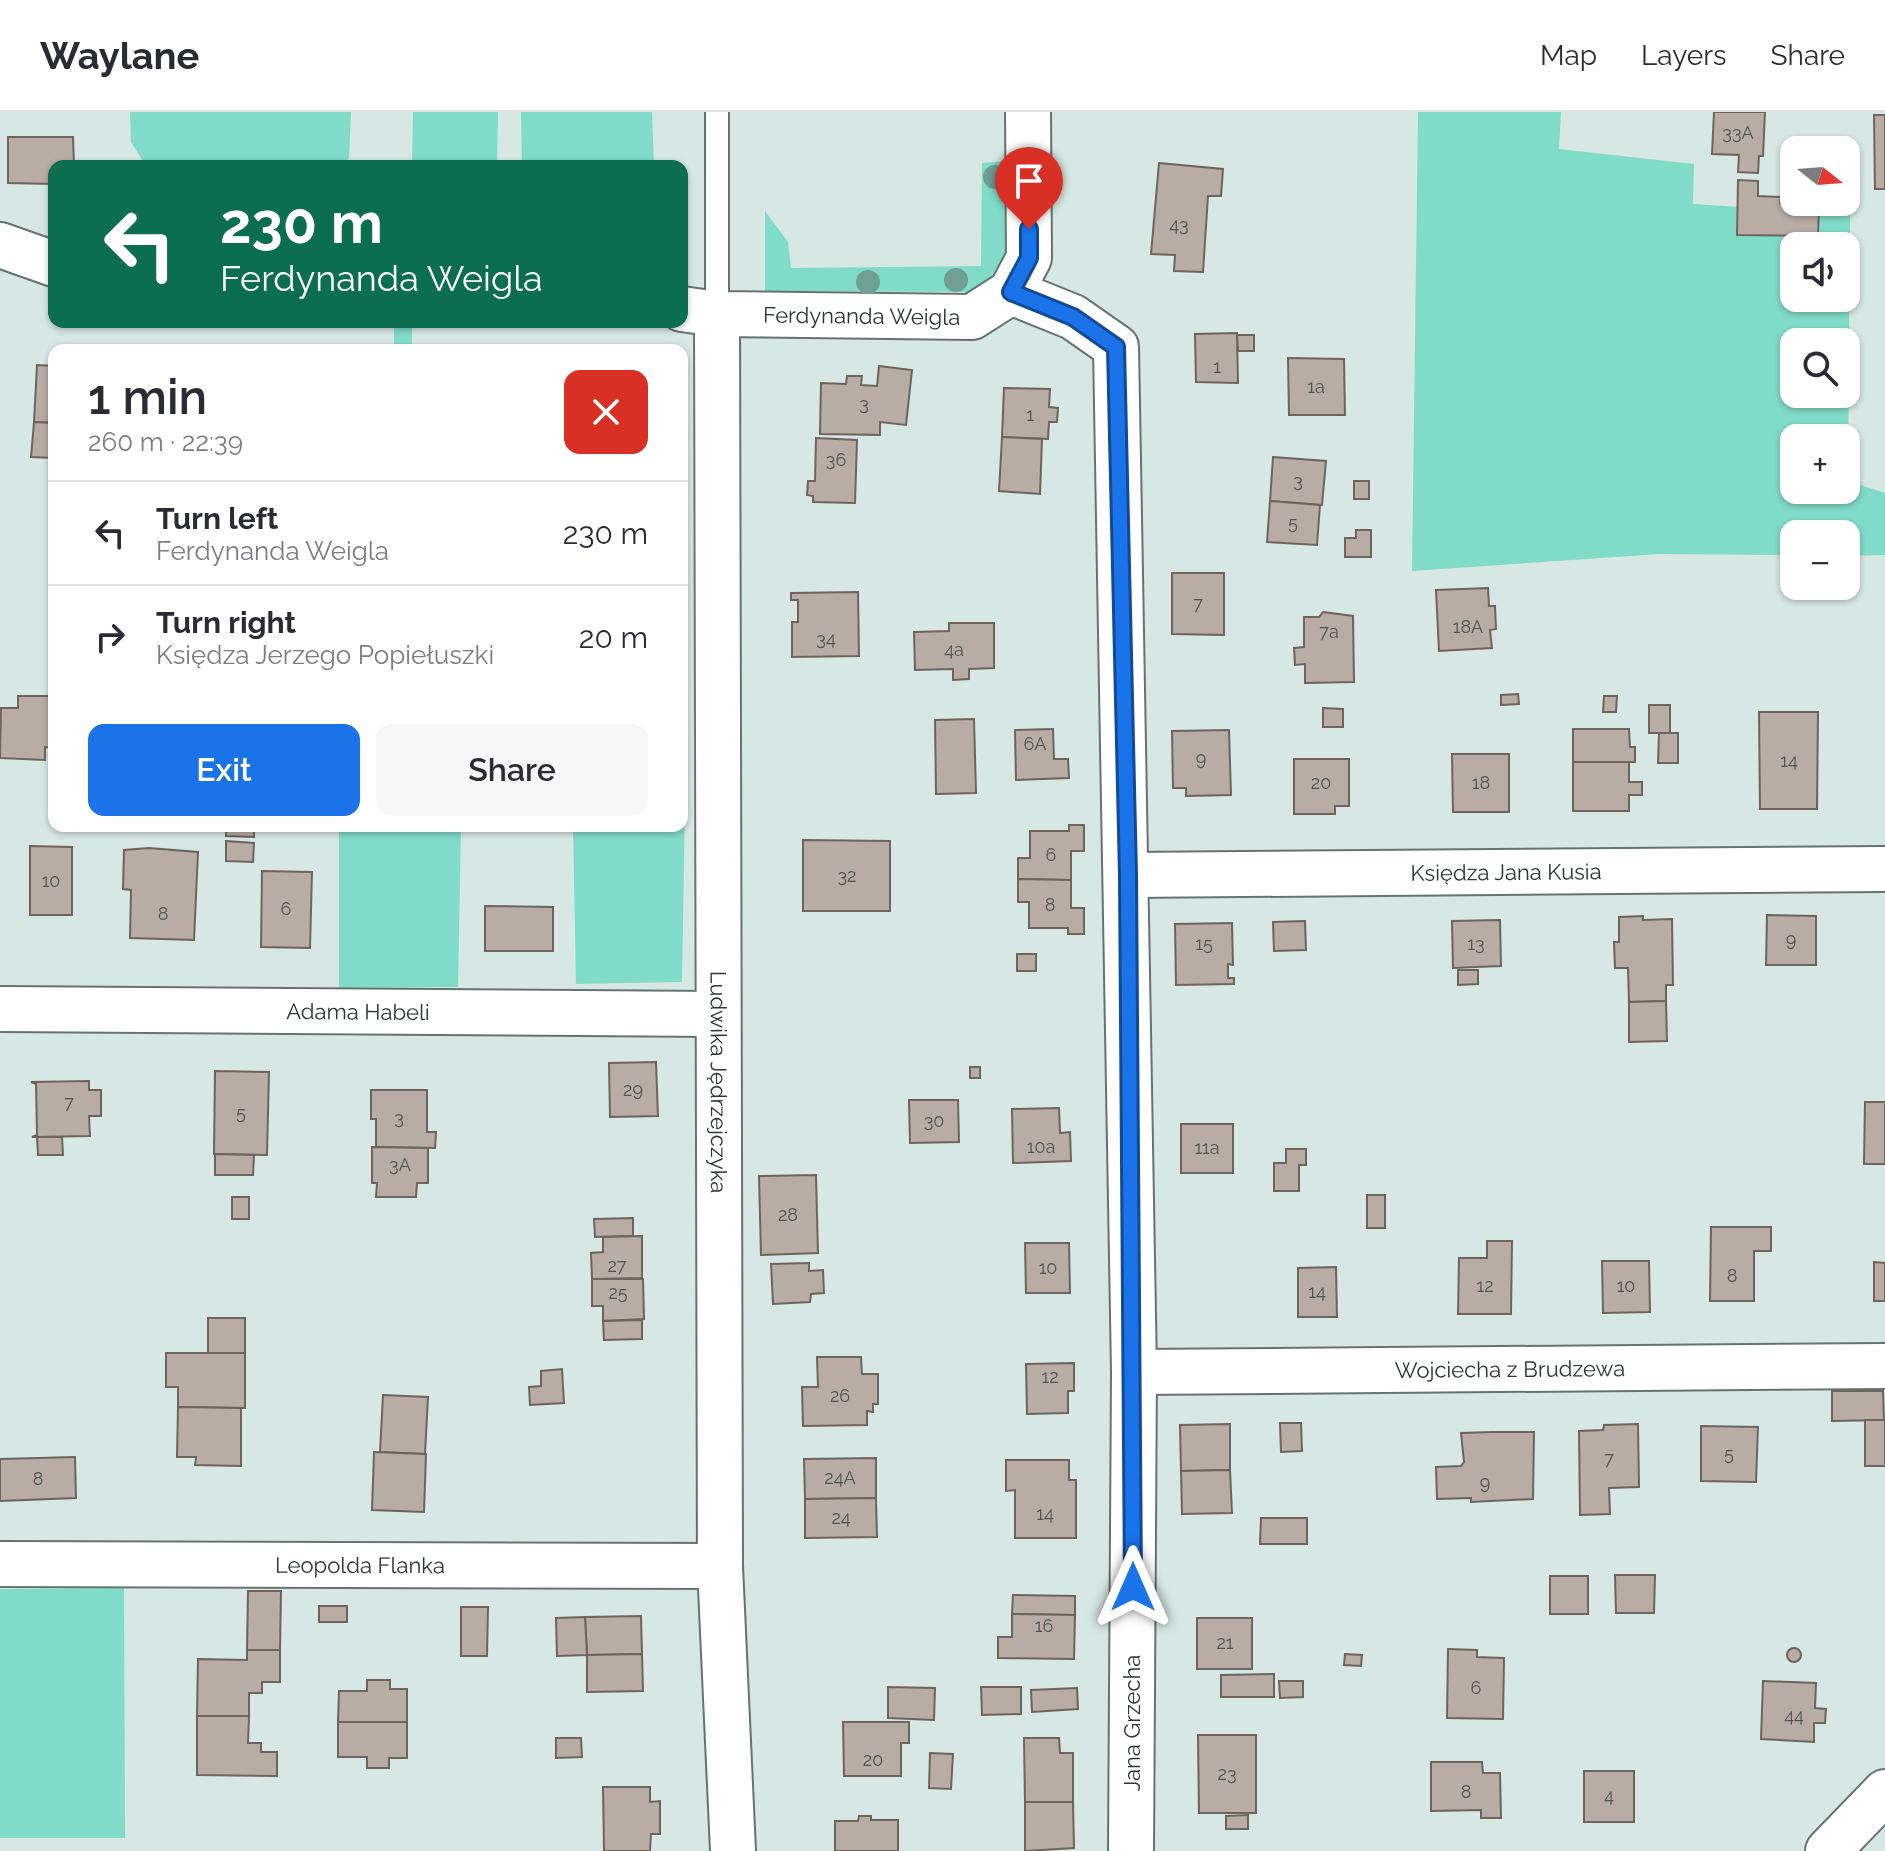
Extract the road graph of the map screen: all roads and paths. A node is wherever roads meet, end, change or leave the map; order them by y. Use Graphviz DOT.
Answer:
graph roads {
  1 [pos="717,112"];
  2 [pos="1028,112"];
  3 [pos="0,245"];
  4 [pos="48,262"];
  5 [pos="1011,292"];
  6 [pos="688,298"];
  7 [pos="688,317"];
  8 [pos="688,382"];
  9 [pos="1885,869"];
  10 [pos="1128,875"];
  11 [pos="0,1009"];
  12 [pos="717,1014"];
  13 [pos="1885,1366"];
  14 [pos="1134,1372"];
  15 [pos="0,1564"];
  16 [pos="720,1566"];
  17 [pos="1885,1792"];
  18 [pos="733,1851"];
  19 [pos="1131,1851"];
  20 [pos="1828,1851"];
  1 -- 6 [label="lane"];
  2 -- 5 [label="street"];
  3 -- 4 [label="street"];
  5 -- 7 [label="street, Ferdynanda Weigla"];
  5 -- 10 [label="street, Jana Grzecha"];
  8 -- 12 [label="street, Ludwika Jędrzejczyka"];
  9 -- 10 [label="street, Księdza Jana Kusia"];
  10 -- 14 [label="street, Jana Grzecha"];
  11 -- 12 [label="street, Adama Habeli"];
  12 -- 16 [label="street, Ludwika Jędrzejczyka"];
  13 -- 14 [label="street, Wojciecha z Brudzewa"];
  14 -- 19 [label="street, Jana Grzecha"];
  15 -- 16 [label="street, Leopolda Flanka"];
  16 -- 18 [label="street, Ludwika Jędrzejczyka"];
  17 -- 20 [label="street"];
}
